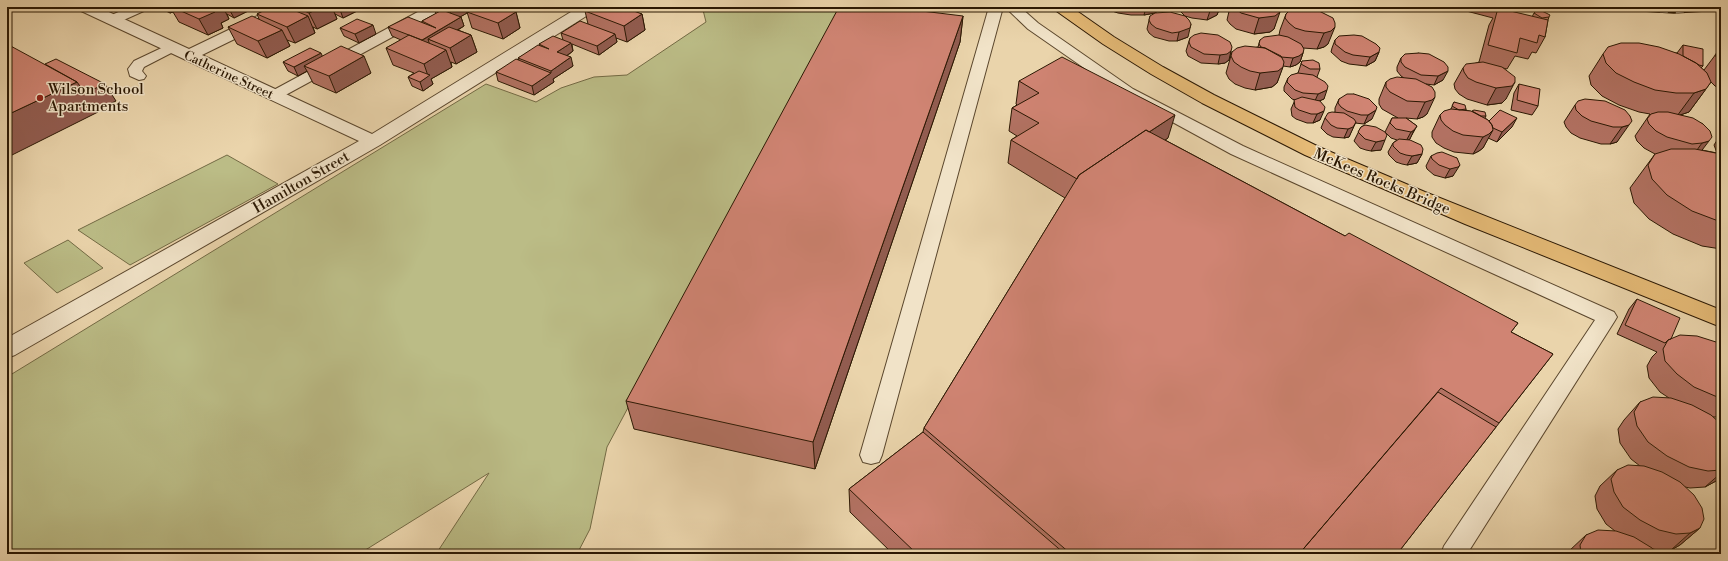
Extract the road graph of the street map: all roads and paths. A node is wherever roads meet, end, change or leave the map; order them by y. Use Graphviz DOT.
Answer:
graph roads {
  1 [pos="85,7"];
  2 [pos="141,7"];
  3 [pos="288,7"];
  4 [pos="437,7"];
  5 [pos="590,7"];
  6 [pos="996,7"];
  7 [pos="1012,7"];
  8 [pos="1061,7"];
  9 [pos="112,20"];
  10 [pos="172,47"];
  11 [pos="190,55"];
  12 [pos="139,76"];
  13 [pos="275,95"];
  14 [pos="373,141"];
  15 [pos="1721,319"];
  16 [pos="7,349"];
  17 [pos="871,455"];
  18 [pos="1453,554"];
  1 -- 9 [label="street, Catherine Street"];
  2 -- 9 [label="lane"];
  3 -- 11 [label="street"];
  4 -- 13 [label="lane"];
  5 -- 14 [label="street, Hamilton Street"];
  6 -- 17 [label="lane"];
  7 -- 18 [label="lane"];
  8 -- 15 [label="main road, McKees Rocks Bridge"];
  9 -- 10 [label="street, Catherine Street"];
  10 -- 11 [label="street, Catherine Street"];
  10 -- 12 [label="lane"];
  11 -- 13 [label="street, Catherine Street"];
  13 -- 14 [label="street, Catherine Street"];
  14 -- 16 [label="street, Hamilton Street"];
}
